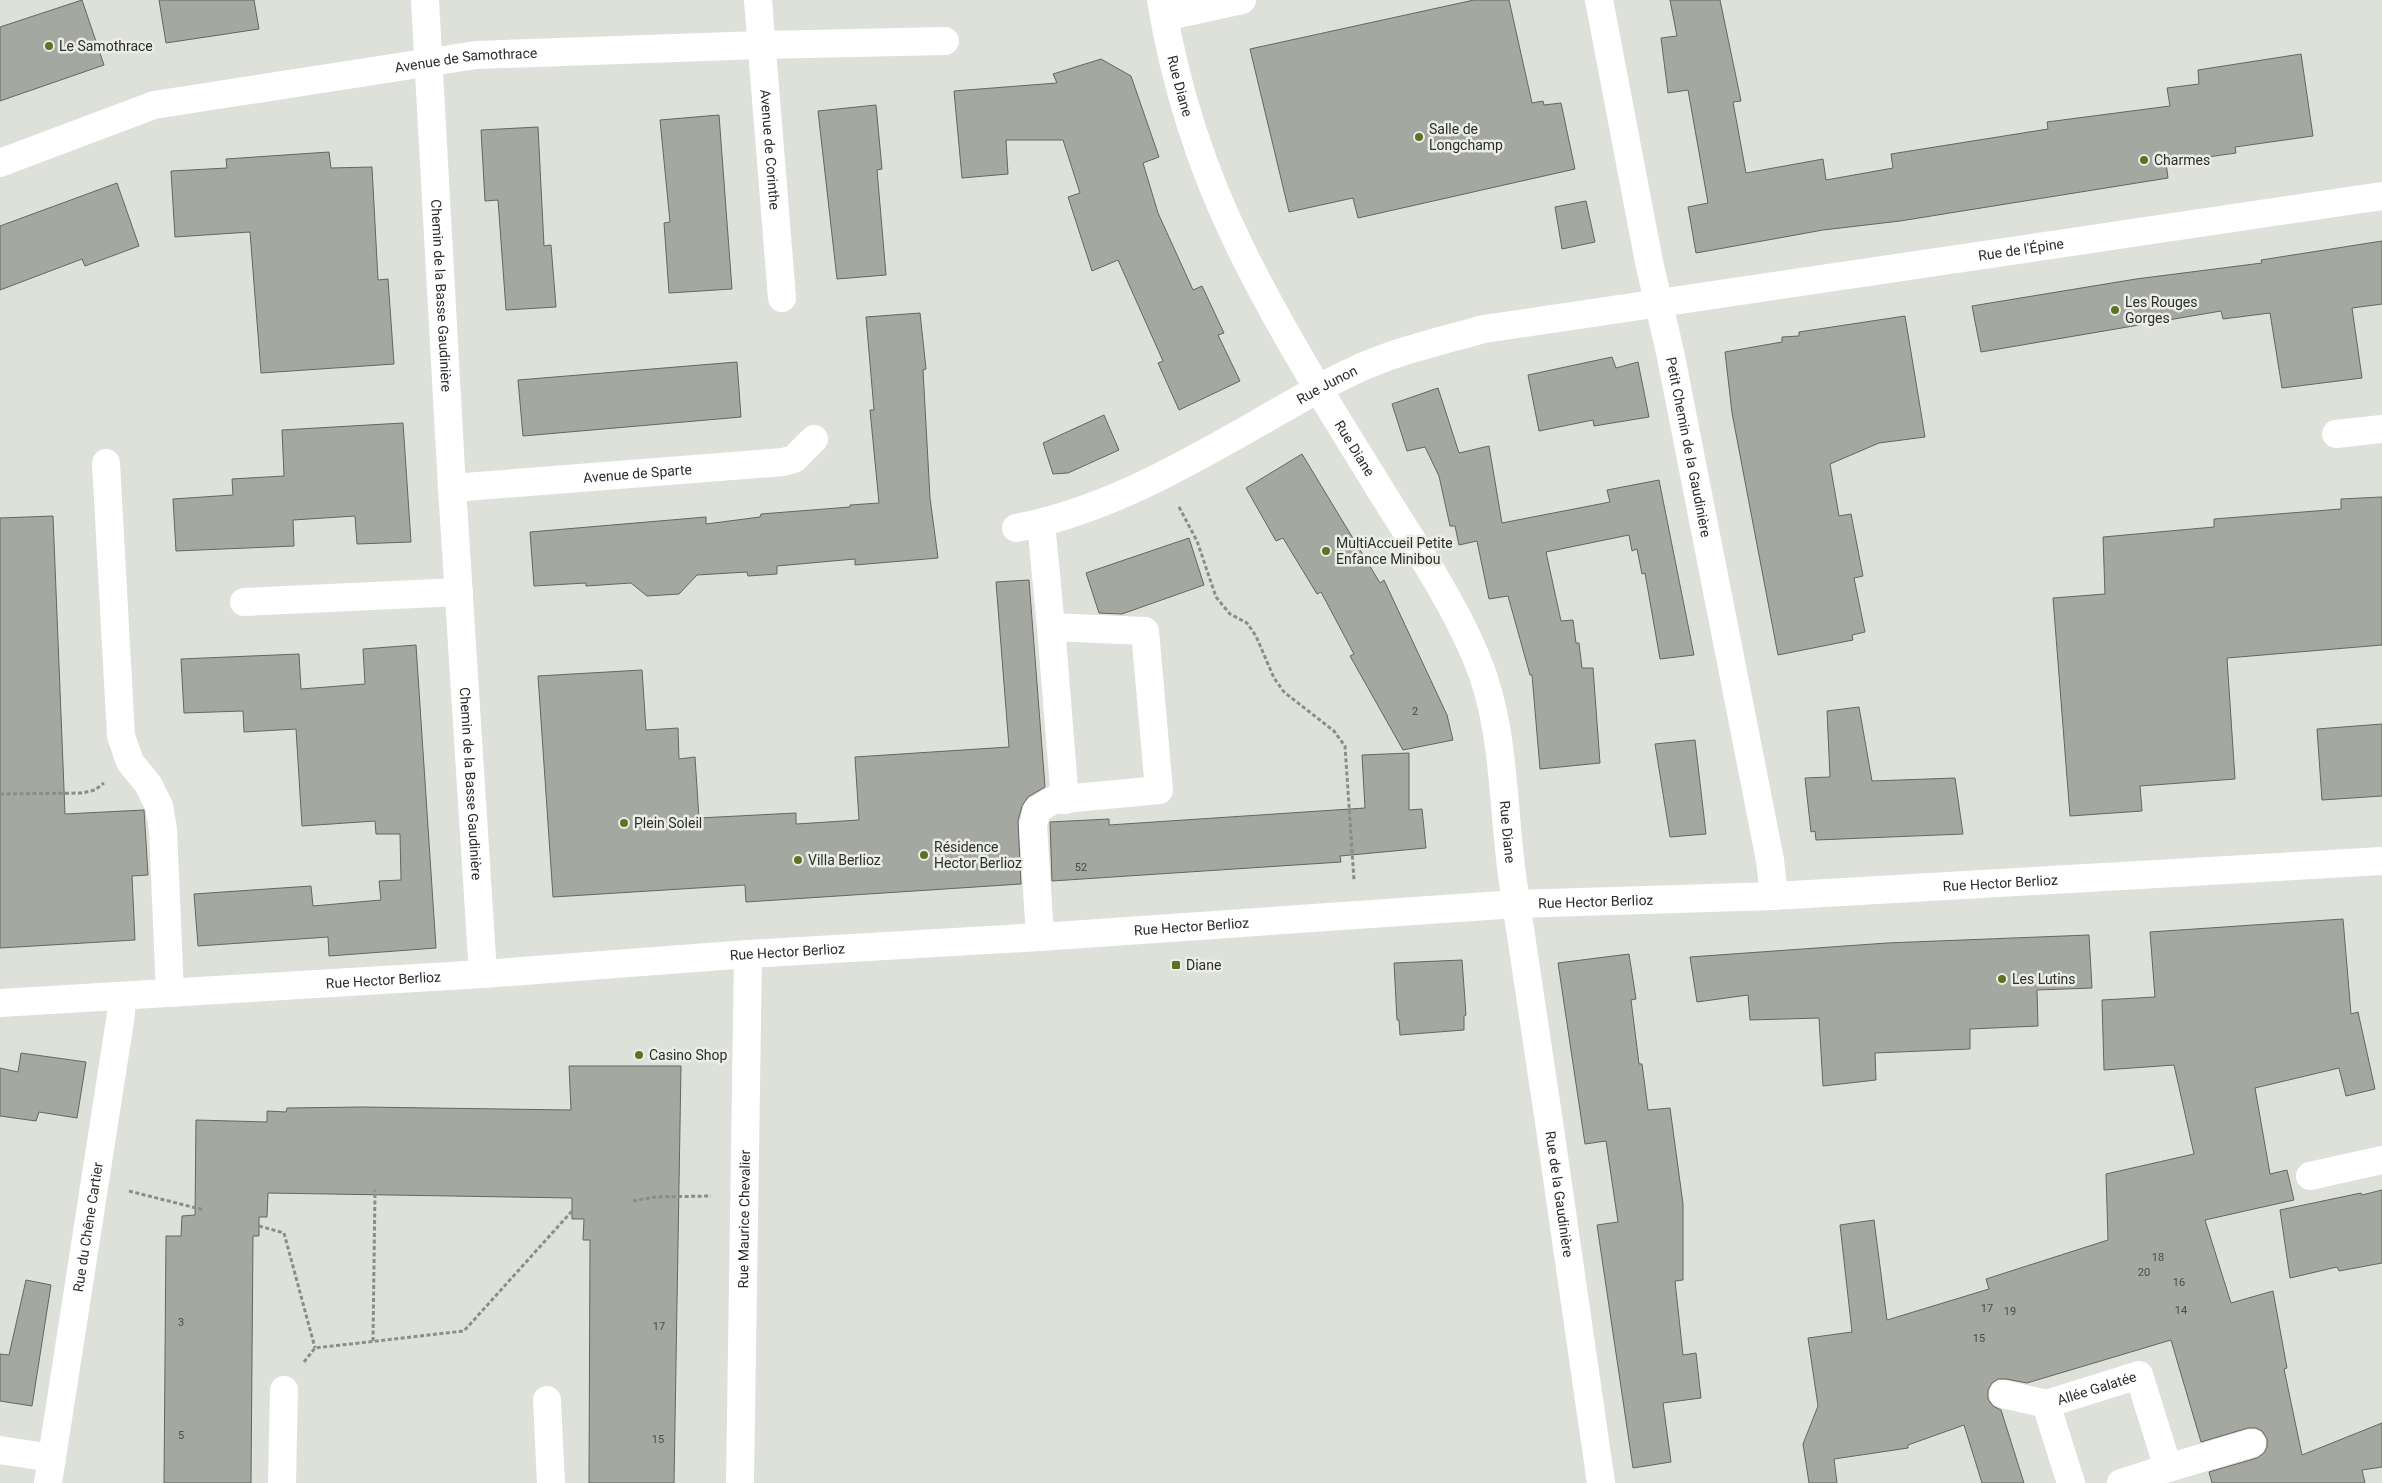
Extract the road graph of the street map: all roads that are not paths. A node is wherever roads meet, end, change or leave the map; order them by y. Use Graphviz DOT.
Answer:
graph roads {
  1 [pos="425,0"];
  2 [pos="758,0"];
  3 [pos="1242,0"];
  4 [pos="1599,0"];
  5 [pos="1162,8"];
  6 [pos="945,41"];
  7 [pos="761,45"];
  8 [pos="429,61"];
  9 [pos="0,163"];
  10 [pos="2382,196"];
  11 [pos="782,298"];
  12 [pos="1658,302"];
  13 [pos="1318,388"];
  14 [pos="2382,429"];
  15 [pos="2336,434"];
  16 [pos="814,439"];
  17 [pos="106,463"];
  18 [pos="452,488"];
  19 [pos="459,592"];
  20 [pos="244,602"];
  21 [pos="1051,627"];
  22 [pos="1065,800"];
  23 [pos="2382,861"];
  24 [pos="1774,896"];
  25 [pos="1516,904"];
  26 [pos="1040,937"];
  27 [pos="748,954"];
  28 [pos="483,974"];
  29 [pos="170,993"];
  30 [pos="121,996"];
  31 [pos="0,1003"];
  32 [pos="2382,1160"];
  33 [pos="2310,1176"];
  34 [pos="284,1390"];
  35 [pos="2003,1394"];
  36 [pos="548,1400"];
  37 [pos="2046,1404"];
  38 [pos="2252,1443"];
  39 [pos="0,1450"];
  40 [pos="2168,1468"];
  41 [pos="50,1471"];
  42 [pos="282,1483"];
  43 [pos="551,1483"];
  44 [pos="740,1483"];
  45 [pos="1601,1483"];
  46 [pos="2071,1483"];
  47 [pos="2123,1483"];
  1 -- 8 [label="street, Chemin de la Basse Gaudinière"];
  2 -- 7 [label="street, Avenue de Corinthe"];
  3 -- 5 [label="street"];
  4 -- 12 [label="street, Petit Chemin de la Gaudinière"];
  5 -- 13 [label="street, Rue Diane"];
  6 -- 7 [label="street, Avenue de Samothrace"];
  7 -- 8 [label="street, Avenue de Samothrace"];
  7 -- 11 [label="street, Avenue de Corinthe"];
  8 -- 9 [label="street, Avenue de Samothrace"];
  8 -- 18 [label="street, Chemin de la Basse Gaudinière"];
  10 -- 12 [label="street, Rue de l'Épine"];
  12 -- 13 [label="street, Rue Junon"];
  12 -- 24 [label="street, Petit Chemin de la Gaudinière"];
  13 -- 21 [label="street, Rue Junon"];
  13 -- 25 [label="street, Rue Diane"];
  14 -- 15 [label="street"];
  16 -- 18 [label="street, Avenue de Sparte"];
  17 -- 29 [label="street"];
  18 -- 19 [label="street, Chemin de la Basse Gaudinière"];
  19 -- 20 [label="street"];
  19 -- 28 [label="street, Chemin de la Basse Gaudinière"];
  21 -- 22 [label="street"];
  21 -- 22 [label="street"];
  22 -- 26 [label="street"];
  23 -- 24 [label="street, Rue Hector Berlioz"];
  24 -- 25 [label="street, Rue Hector Berlioz"];
  25 -- 26 [label="street, Rue Hector Berlioz"];
  25 -- 45 [label="street, Rue de la Gaudinière"];
  26 -- 27 [label="street, Rue Hector Berlioz"];
  27 -- 28 [label="street, Rue Hector Berlioz"];
  27 -- 44 [label="street, Rue Maurice Chevalier"];
  28 -- 29 [label="street, Rue Hector Berlioz"];
  29 -- 30 [label="street, Rue Hector Berlioz"];
  30 -- 31 [label="street, Rue Hector Berlioz"];
  30 -- 41 [label="street, Rue du Chêne Cartier"];
  32 -- 33 [label="street"];
  34 -- 42 [label="street"];
  35 -- 37 [label="street, Allée Galatée"];
  36 -- 43 [label="street"];
  37 -- 40 [label="street, Allée Galatée"];
  37 -- 46 [label="street, Allée Galatée"];
  38 -- 40 [label="street"];
  39 -- 41 [label="street, Rue du Chêne Cartier"];
  40 -- 47 [label="street"];
}
